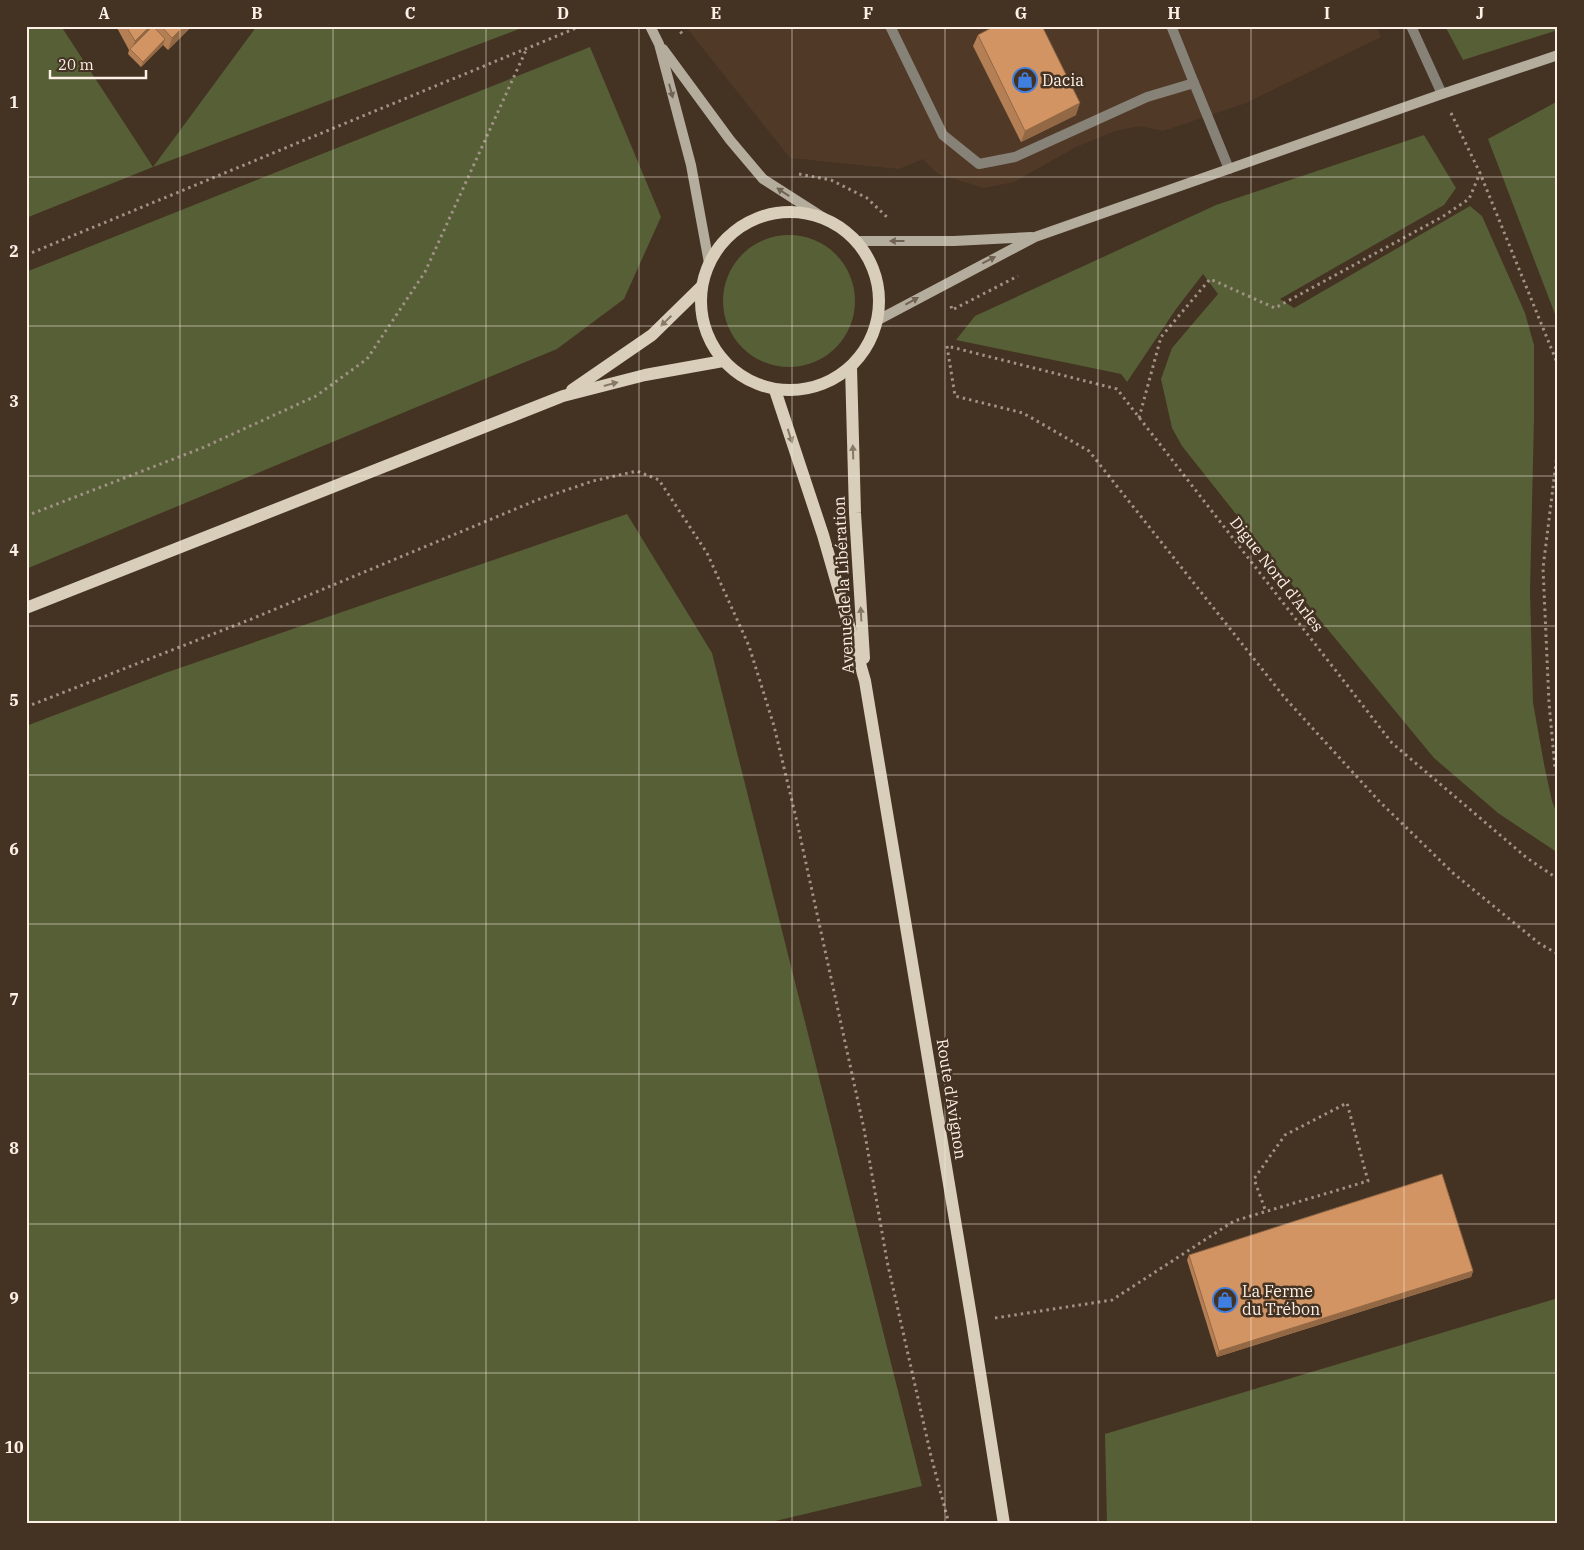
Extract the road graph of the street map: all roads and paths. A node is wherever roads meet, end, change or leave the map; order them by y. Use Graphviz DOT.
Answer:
graph roads {
  1 [pos="581,26"];
  2 [pos="650,26"];
  3 [pos="677,26"];
  4 [pos="890,26"];
  5 [pos="1174,26"];
  6 [pos="1411,26"];
  7 [pos="686,41"];
  8 [pos="659,44"];
  9 [pos="527,48"];
  10 [pos="1558,55"];
  11 [pos="1194,83"];
  12 [pos="1442,94"];
  13 [pos="1229,169"];
  14 [pos="1480,173"];
  15 [pos="796,174"];
  16 [pos="824,218"];
  17 [pos="895,225"];
  18 [pos="1035,237"];
  19 [pos="857,241"];
  20 [pos="26,254"];
  21 [pos="709,263"];
  22 [pos="1018,276"];
  23 [pos="702,287"];
  24 [pos="952,310"];
  25 [pos="878,320"];
  26 [pos="723,361"];
  27 [pos="1558,365"];
  28 [pos="851,367"];
  29 [pos="775,390"];
  30 [pos="563,396"];
  31 [pos="1139,418"];
  32 [pos="1558,447"];
  33 [pos="26,516"];
  34 [pos="26,608"];
  35 [pos="865,680"];
  36 [pos="26,707"];
  37 [pos="1558,775"];
  38 [pos="1558,879"];
  39 [pos="1558,954"];
  40 [pos="1266,1212"];
  41 [pos="972,1322"];
  42 [pos="949,1524"];
  43 [pos="1004,1524"];
  1 -- 9 [label="path"];
  2 -- 8 [label="street"];
  3 -- 7 [label="path"];
  4 -- 11 [label="street"];
  5 -- 11 [label="street"];
  6 -- 12 [label="street"];
  16 -- 8 [label="street, one-way"];
  8 -- 21 [label="street, one-way"];
  9 -- 20 [label="path"];
  9 -- 33 [label="path"];
  10 -- 12 [label="street"];
  11 -- 13 [label="street"];
  12 -- 13 [label="street"];
  12 -- 14 [label="path"];
  13 -- 18 [label="street"];
  14 -- 27 [label="path"];
  14 -- 31 [label="path"];
  15 -- 17 [label="path"];
  16 -- 19 [label="main road"];
  16 -- 21 [label="main road"];
  18 -- 19 [label="street, one-way"];
  25 -- 18 [label="street, one-way"];
  19 -- 25 [label="main road"];
  21 -- 23 [label="main road"];
  22 -- 24 [label="path"];
  23 -- 26 [label="main road"];
  23 -- 30 [label="main road, one-way"];
  25 -- 28 [label="main road"];
  26 -- 29 [label="main road"];
  30 -- 26 [label="main road, one-way"];
  28 -- 29 [label="main road"];
  35 -- 28 [label="main road, Avenue de la Libération, one-way"];
  29 -- 35 [label="main road, Avenue de la Libération, one-way"];
  30 -- 34 [label="main road"];
  31 -- 38 [label="path, Digue Nord d'Arles"];
  31 -- 39 [label="path, Digue Nord d'Arles"];
  32 -- 37 [label="path"];
  35 -- 41 [label="main road, Route d'Avignon"];
  36 -- 42 [label="path"];
  40 -- 40 [label="path"];
  40 -- 41 [label="path"];
  41 -- 43 [label="main road, Route d'Avignon"];
}
